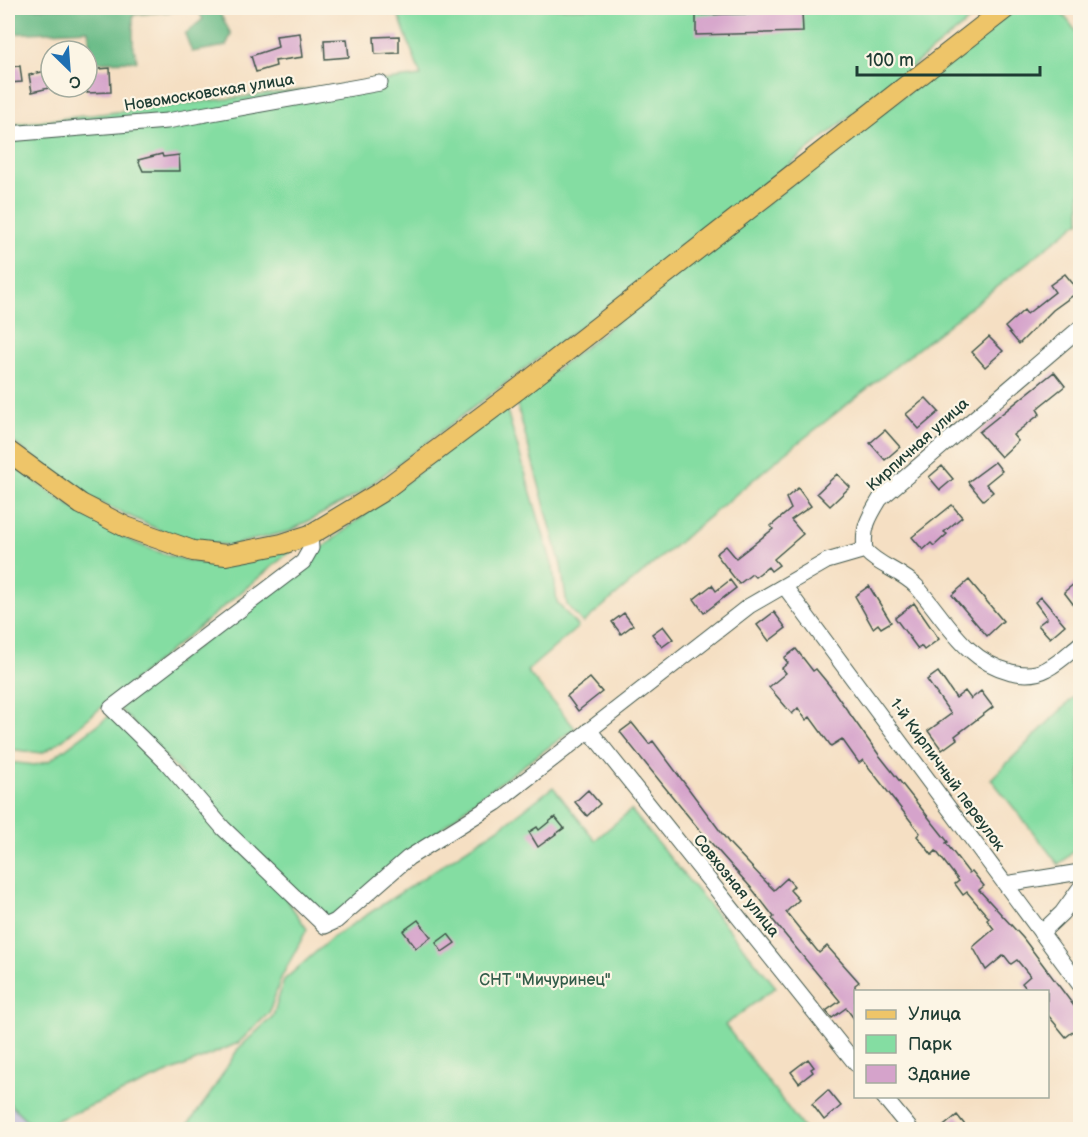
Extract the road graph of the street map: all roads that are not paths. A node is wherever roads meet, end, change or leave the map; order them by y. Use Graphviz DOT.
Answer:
graph roads {
  1 [pos="1006,8"];
  2 [pos="380,83"];
  3 [pos="8,134"];
  4 [pos="1080,328"];
  5 [pos="8,451"];
  6 [pos="310,535"];
  7 [pos="865,550"];
  8 [pos="785,587"];
  9 [pos="1080,644"];
  10 [pos="589,730"];
  11 [pos="1080,872"];
  12 [pos="1005,884"];
  13 [pos="1078,898"];
  14 [pos="1041,933"];
  15 [pos="1080,985"];
  16 [pos="854,1063"];
  17 [pos="885,1098"];
  18 [pos="911,1130"];
  1 -- 6 [label="main road"];
  2 -- 3 [label="street, Новомосковская улица"];
  4 -- 7 [label="street, Кирпичная улица"];
  5 -- 6 [label="main road"];
  6 -- 10 [label="street"];
  7 -- 8 [label="street"];
  7 -- 9 [label="street"];
  8 -- 10 [label="street"];
  8 -- 12 [label="street, 1-й Кирпичный переулок"];
  10 -- 16 [label="street, Совхозная улица"];
  11 -- 12 [label="street"];
  12 -- 14 [label="street, 1-й Кирпичный переулок"];
  13 -- 14 [label="street"];
  14 -- 15 [label="street, 1-й Кирпичный переулок"];
  17 -- 18 [label="street"];
}
